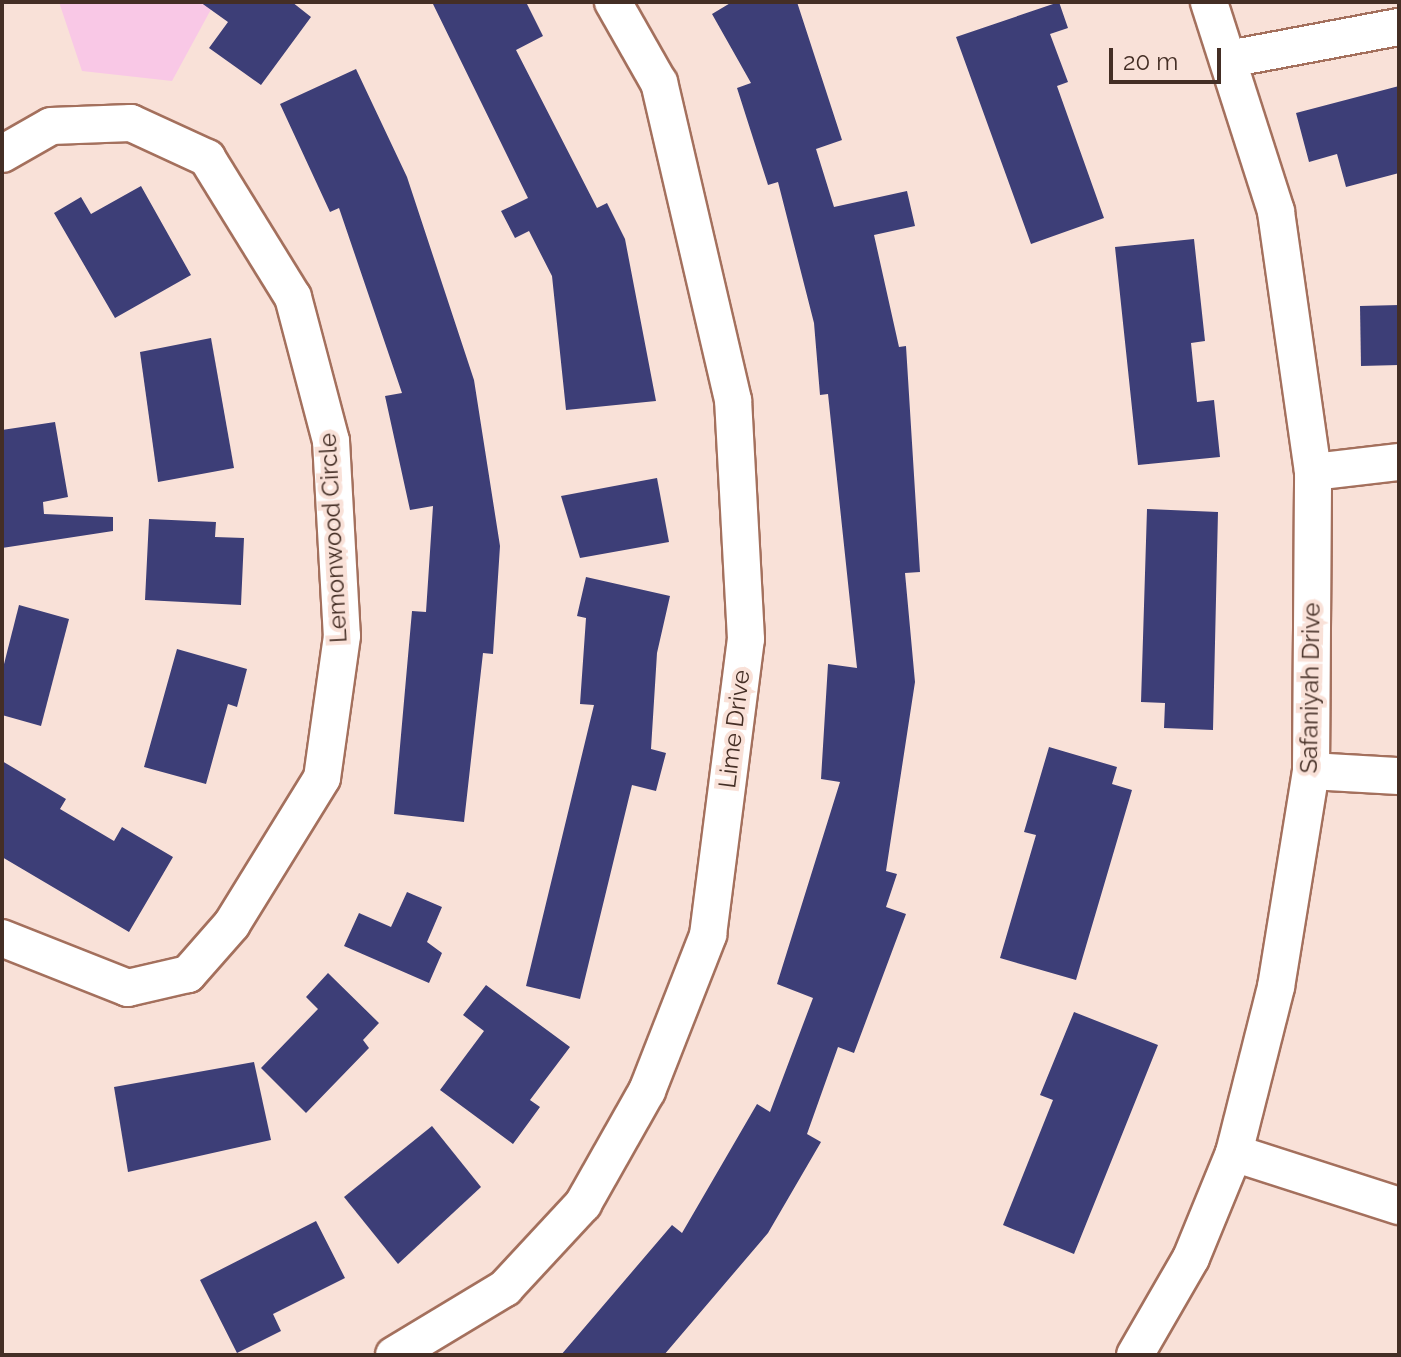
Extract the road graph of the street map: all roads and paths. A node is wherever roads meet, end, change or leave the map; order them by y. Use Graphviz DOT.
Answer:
graph roads {
  1 [pos="613,2"];
  2 [pos="1209,2"];
  3 [pos="1399,27"];
  4 [pos="1229,59"];
  5 [pos="2,154"];
  6 [pos="1399,462"];
  7 [pos="1313,472"];
  8 [pos="1311,771"];
  9 [pos="1399,776"];
  10 [pos="2,938"];
  11 [pos="1234,1153"];
  12 [pos="1399,1206"];
  13 [pos="394,1355"];
  14 [pos="1135,1355"];
  1 -- 13 [label="street, Lime Drive"];
  2 -- 4 [label="street, Safaniyah Drive"];
  3 -- 4 [label="street"];
  4 -- 7 [label="street, Safaniyah Drive"];
  5 -- 10 [label="street, Lemonwood Circle"];
  6 -- 7 [label="street"];
  7 -- 8 [label="street, Safaniyah Drive"];
  8 -- 9 [label="street"];
  8 -- 11 [label="street, Safaniyah Drive"];
  11 -- 12 [label="street"];
  11 -- 14 [label="street, Safaniyah Drive"];
}
